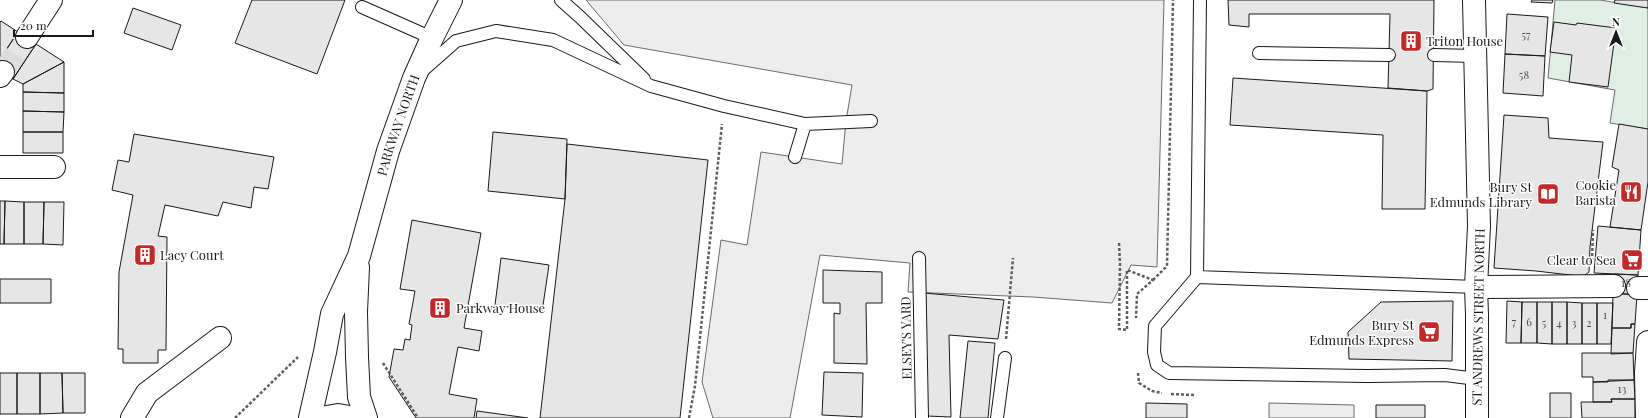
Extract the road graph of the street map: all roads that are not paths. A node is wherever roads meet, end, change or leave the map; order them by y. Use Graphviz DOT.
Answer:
graph roads {
  1 [pos="51,0"];
  2 [pos="452,0"];
  3 [pos="561,0"];
  4 [pos="1200,0"];
  5 [pos="1474,0"];
  6 [pos="362,7"];
  7 [pos="26,37"];
  8 [pos="432,38"];
  9 [pos="1259,53"];
  10 [pos="1389,55"];
  11 [pos="1434,55"];
  12 [pos="1475,56"];
  13 [pos="414,78"];
  14 [pos="651,86"];
  15 [pos="872,122"];
  16 [pos="805,124"];
  17 [pos="795,157"];
  18 [pos="0,167"];
  19 [pos="54,167"];
  20 [pos="359,256"];
  21 [pos="919,258"];
  22 [pos="1197,277"];
  23 [pos="1614,286"];
  24 [pos="1476,287"];
  25 [pos="220,338"];
  26 [pos="1648,342"];
  27 [pos="1005,358"];
  28 [pos="1477,379"];
  29 [pos="132,418"];
  30 [pos="310,418"];
  31 [pos="321,418"];
  32 [pos="355,418"];
  33 [pos="366,418"];
  34 [pos="922,418"];
  35 [pos="997,418"];
  36 [pos="1477,418"];
  37 [pos="1647,418"];
  1 -- 7 [label="street"];
  2 -- 8 [label="street, PARKWAY NORTH"];
  3 -- 14 [label="lane"];
  4 -- 22 [label="lane"];
  5 -- 12 [label="street, ST ANDREWS STREET NORTH"];
  6 -- 8 [label="lane"];
  8 -- 13 [label="street, PARKWAY NORTH"];
  9 -- 10 [label="lane"];
  11 -- 12 [label="lane"];
  12 -- 24 [label="street, ST ANDREWS STREET NORTH"];
  13 -- 14 [label="lane"];
  13 -- 20 [label="street, PARKWAY NORTH"];
  14 -- 16 [label="lane"];
  15 -- 16 [label="lane"];
  16 -- 17 [label="lane"];
  18 -- 19 [label="street"];
  20 -- 30 [label="street, PARKWAY NORTH"];
  20 -- 33 [label="street, PARKWAY NORTH"];
  21 -- 34 [label="lane, ELSEY'S YARD"];
  22 -- 24 [label="lane"];
  22 -- 28 [label="lane"];
  23 -- 24 [label="street"];
  24 -- 28 [label="street, ST ANDREWS STREET NORTH"];
  25 -- 29 [label="street"];
  26 -- 37 [label="street"];
  27 -- 35 [label="lane"];
  28 -- 36 [label="street, ST ANDREWS STREET NORTH"];
  31 -- 32 [label="street"];
}
